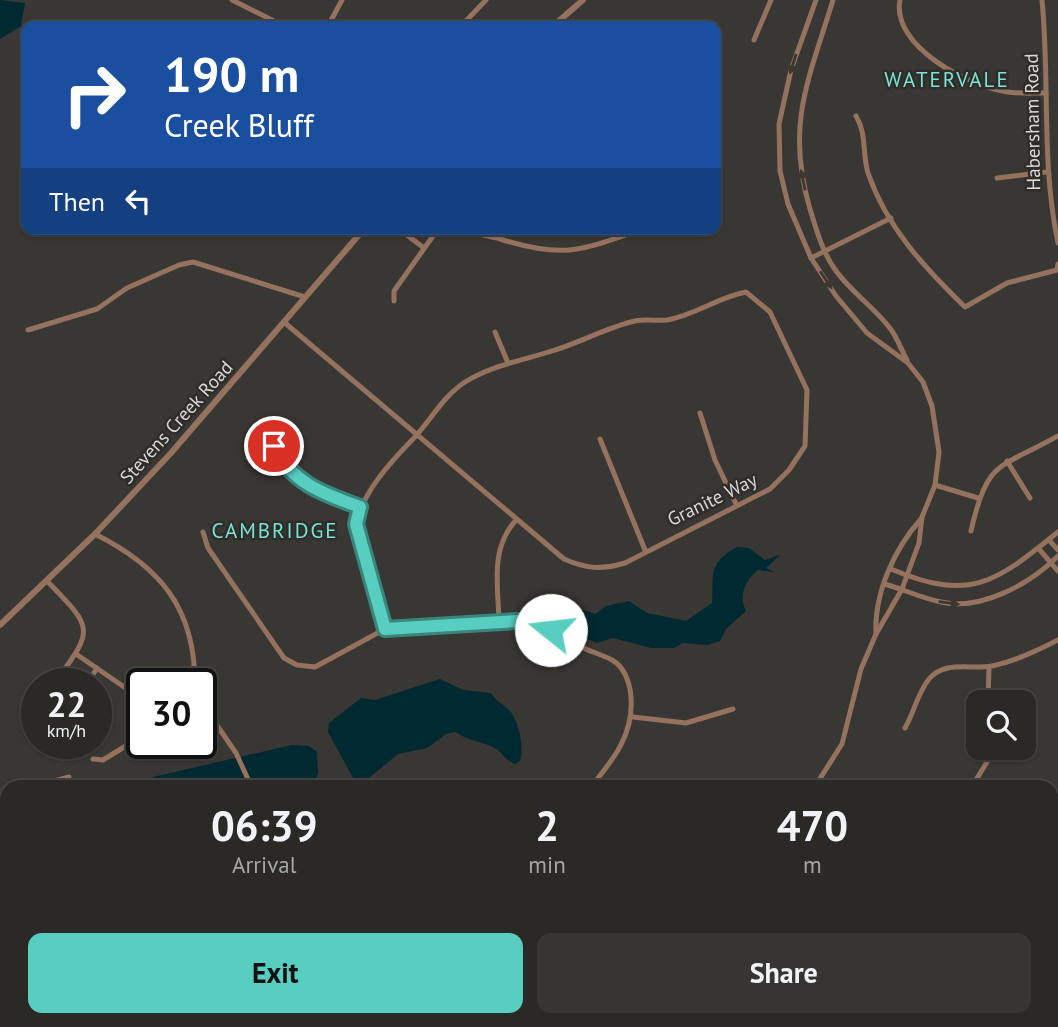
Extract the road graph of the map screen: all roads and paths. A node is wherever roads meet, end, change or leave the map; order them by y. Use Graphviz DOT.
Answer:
graph roads {
  1 [pos="232,0"];
  2 [pos="342,0"];
  3 [pos="486,0"];
  4 [pos="583,0"];
  5 [pos="771,0"];
  6 [pos="816,0"];
  7 [pos="833,0"];
  8 [pos="900,0"];
  9 [pos="1042,0"];
  10 [pos="274,21"];
  11 [pos="331,21"];
  12 [pos="465,21"];
  13 [pos="559,21"];
  14 [pos="754,40"];
  15 [pos="1046,93"];
  16 [pos="856,116"];
  17 [pos="1046,172"];
  18 [pos="997,178"];
  19 [pos="891,218"];
  20 [pos="359,235"];
  21 [pos="408,235"];
  22 [pos="434,235"];
  23 [pos="483,235"];
  24 [pos="623,235"];
  25 [pos="1058,243"];
  26 [pos="424,248"];
  27 [pos="825,251"];
  28 [pos="811,258"];
  29 [pos="1058,264"];
  30 [pos="306,297"];
  31 [pos="394,301"];
  32 [pos="285,323"];
  33 [pos="28,330"];
  34 [pos="495,332"];
  35 [pos="508,363"];
  36 [pos="908,363"];
  37 [pos="700,413"];
  38 [pos="416,436"];
  39 [pos="1058,436"];
  40 [pos="600,439"];
  41 [pos="274,446"];
  42 [pos="1007,461"];
  43 [pos="935,485"];
  44 [pos="978,498"];
  45 [pos="1030,498"];
  46 [pos="736,504"];
  47 [pos="360,507"];
  48 [pos="922,517"];
  49 [pos="516,520"];
  50 [pos="971,531"];
  51 [pos="1058,532"];
  52 [pos="203,533"];
  53 [pos="95,534"];
  54 [pos="1049,540"];
  55 [pos="1039,549"];
  56 [pos="645,550"];
  57 [pos="1058,550"];
  58 [pos="1058,556"];
  59 [pos="1051,563"];
  60 [pos="891,569"];
  61 [pos="1058,571"];
  62 [pos="907,575"];
  63 [pos="47,581"];
  64 [pos="884,584"];
  65 [pos="902,589"];
  66 [pos="499,621"];
  67 [pos="0,625"];
  68 [pos="385,629"];
  69 [pos="876,634"];
  70 [pos="1058,639"];
  71 [pos="76,654"];
  72 [pos="989,667"];
  73 [pos="66,668"];
  74 [pos="97,668"];
  75 [pos="196,668"];
  76 [pos="988,690"];
  77 [pos="733,709"];
  78 [pos="633,717"];
  79 [pos="217,725"];
  80 [pos="905,728"];
  81 [pos="93,759"];
  82 [pos="105,759"];
  83 [pos="988,760"];
  84 [pos="69,777"];
  85 [pos="58,780"];
  86 [pos="248,780"];
  87 [pos="597,780"];
  88 [pos="819,780"];
  89 [pos="976,780"];
  1 -- 10 [label="street"];
  2 -- 11 [label="street"];
  3 -- 12 [label="street"];
  4 -- 13 [label="street"];
  5 -- 14 [label="street"];
  6 -- 28 [label="street, one-way"];
  27 -- 7 [label="street, one-way"];
  8 -- 15 [label="street"];
  9 -- 15 [label="street, Habersham Road"];
  15 -- 17 [label="street, Habersham Road"];
  16 -- 19 [label="street"];
  17 -- 18 [label="street"];
  17 -- 25 [label="street, Habersham Road"];
  19 -- 27 [label="street"];
  19 -- 29 [label="street"];
  20 -- 30 [label="street, Stevens Creek Road"];
  21 -- 26 [label="street"];
  22 -- 26 [label="street"];
  23 -- 24 [label="street"];
  26 -- 31 [label="street"];
  27 -- 28 [label="street"];
  27 -- 36 [label="street"];
  28 -- 36 [label="street, one-way"];
  30 -- 32 [label="street, Stevens Creek Road"];
  30 -- 33 [label="street"];
  32 -- 38 [label="street, Granite Way"];
  32 -- 53 [label="street, Stevens Creek Road"];
  34 -- 35 [label="street"];
  35 -- 38 [label="street, Granite Way"];
  35 -- 46 [label="street, Granite Way"];
  36 -- 43 [label="street"];
  37 -- 46 [label="street"];
  38 -- 47 [label="street"];
  38 -- 49 [label="street, Granite Way"];
  39 -- 42 [label="street"];
  40 -- 56 [label="street"];
  41 -- 47 [label="street"];
  42 -- 44 [label="street"];
  42 -- 45 [label="street"];
  43 -- 44 [label="street"];
  43 -- 48 [label="street"];
  44 -- 50 [label="street"];
  46 -- 56 [label="street, Granite Way"];
  47 -- 68 [label="street"];
  48 -- 60 [label="street"];
  48 -- 62 [label="street"];
  49 -- 56 [label="street, Granite Way"];
  49 -- 66 [label="street"];
  51 -- 54 [label="street"];
  52 -- 68 [label="street"];
  53 -- 63 [label="street, Stevens Creek Road"];
  53 -- 75 [label="street"];
  54 -- 55 [label="street"];
  54 -- 57 [label="street"];
  55 -- 59 [label="street"];
  55 -- 62 [label="street"];
  58 -- 59 [label="street"];
  59 -- 61 [label="street"];
  65 -- 59 [label="street, one-way"];
  60 -- 62 [label="street"];
  60 -- 64 [label="street"];
  62 -- 65 [label="street"];
  63 -- 67 [label="street, Stevens Creek Road"];
  63 -- 71 [label="street"];
  64 -- 65 [label="street"];
  64 -- 69 [label="street"];
  65 -- 69 [label="street"];
  66 -- 68 [label="street"];
  66 -- 78 [label="street"];
  69 -- 88 [label="street"];
  70 -- 72 [label="street"];
  71 -- 73 [label="street"];
  71 -- 74 [label="street"];
  72 -- 76 [label="street"];
  72 -- 80 [label="street"];
  77 -- 78 [label="street"];
  78 -- 87 [label="street"];
  79 -- 86 [label="street"];
  81 -- 82 [label="street"];
  83 -- 89 [label="street"];
  84 -- 85 [label="street"];
}
